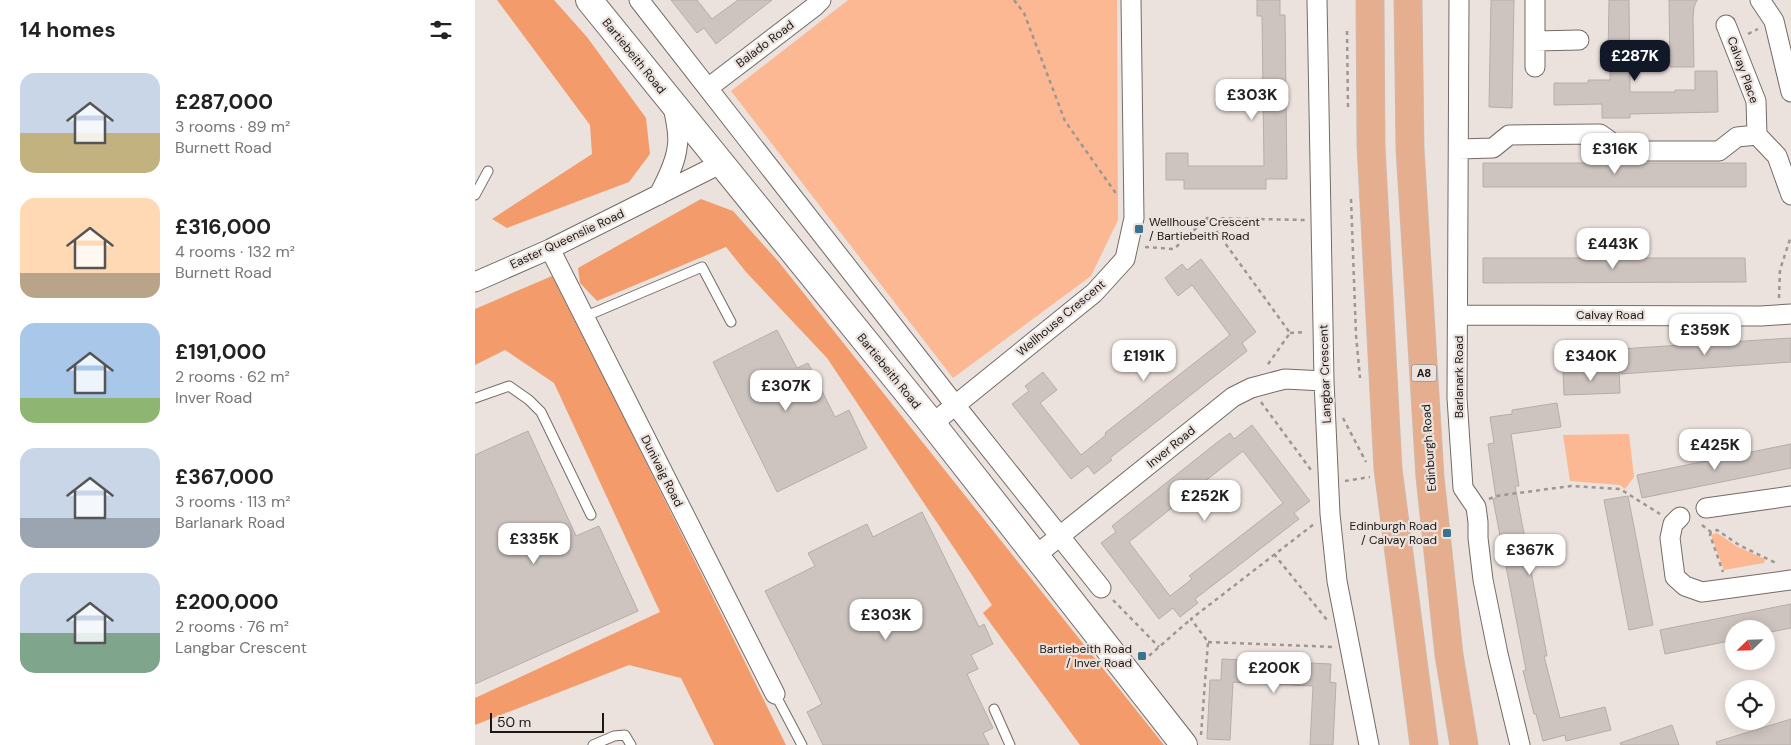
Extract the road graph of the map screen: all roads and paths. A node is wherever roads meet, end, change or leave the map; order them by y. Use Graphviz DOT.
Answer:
graph roads {
  1 [pos="589,0"];
  2 [pos="639,0"];
  3 [pos="821,0"];
  4 [pos="1014,0"];
  5 [pos="1131,0"];
  6 [pos="1317,0"];
  7 [pos="1370,0"];
  8 [pos="1408,0"];
  9 [pos="1459,0"];
  10 [pos="1535,0"];
  11 [pos="1760,0"];
  12 [pos="1774,21"];
  13 [pos="1730,34"];
  14 [pos="1579,40"];
  15 [pos="1535,41"];
  16 [pos="1535,67"];
  17 [pos="708,88"];
  18 [pos="1791,92"];
  19 [pos="672,103"];
  20 [pos="1757,135"];
  21 [pos="1459,150"];
  22 [pos="720,164"];
  23 [pos="488,171"];
  24 [pos="475,195"];
  25 [pos="659,195"];
  26 [pos="1791,195"];
  27 [pos="1134,218"];
  28 [pos="1207,218"];
  29 [pos="1321,220"];
  30 [pos="1791,236"];
  31 [pos="1128,246"];
  32 [pos="550,249"];
  33 [pos="478,278"];
  34 [pos="1785,314"];
  35 [pos="1459,315"];
  36 [pos="584,317"];
  37 [pos="731,322"];
  38 [pos="1324,381"];
  39 [pos="1251,388"];
  40 [pos="475,398"];
  41 [pos="955,405"];
  42 [pos="932,424"];
  43 [pos="1371,477"];
  44 [pos="1791,496"];
  45 [pos="1330,498"];
  46 [pos="1476,507"];
  47 [pos="591,515"];
  48 [pos="1689,518"];
  49 [pos="1711,532"];
  50 [pos="1059,536"];
  51 [pos="1274,554"];
  52 [pos="1035,556"];
  53 [pos="1787,573"];
  54 [pos="1101,588"];
  55 [pos="1727,588"];
  56 [pos="1191,619"];
  57 [pos="1208,642"];
  58 [pos="1159,647"];
  59 [pos="1349,647"];
  60 [pos="1128,674"];
  61 [pos="775,694"];
  62 [pos="994,709"];
  63 [pos="1193,740"];
  64 [pos="593,745"];
  65 [pos="631,745"];
  66 [pos="802,745"];
  67 [pos="1010,745"];
  68 [pos="1369,745"];
  69 [pos="1424,745"];
  70 [pos="1464,745"];
  71 [pos="1520,745"];
  1 -- 19 [label="street, Bartiebeith Road"];
  2 -- 17 [label="street"];
  3 -- 17 [label="street, Balado Road"];
  4 -- 27 [label="path"];
  5 -- 27 [label="street, Wellhouse Crescent"];
  6 -- 29 [label="street, Langbar Crescent"];
  7 -- 69 [label="main road"];
  8 -- 70 [label="main road, Edinburgh Road / A8"];
  9 -- 21 [label="street, Barlanark Road"];
  10 -- 15 [label="street"];
  11 -- 12 [label="street"];
  12 -- 13 [label="path"];
  12 -- 18 [label="street"];
  13 -- 20 [label="street, Calvay Place"];
  14 -- 15 [label="street"];
  15 -- 16 [label="street"];
  17 -- 41 [label="street"];
  19 -- 22 [label="street, Bartiebeith Road"];
  19 -- 25 [label="street"];
  20 -- 21 [label="street"];
  20 -- 26 [label="street"];
  21 -- 35 [label="street, Barlanark Road"];
  22 -- 25 [label="street, Easter Queenslie Road"];
  22 -- 42 [label="street, Bartiebeith Road"];
  23 -- 24 [label="lane"];
  25 -- 32 [label="street, Easter Queenslie Road"];
  27 -- 31 [label="street, Wellhouse Crescent"];
  28 -- 29 [label="path"];
  28 -- 31 [label="path"];
  28 -- 39 [label="path"];
  29 -- 38 [label="street, Langbar Crescent"];
  30 -- 34 [label="path"];
  31 -- 41 [label="street, Wellhouse Crescent"];
  32 -- 33 [label="street, Easter Queenslie Road"];
  32 -- 36 [label="street, Dunivaig Road"];
  34 -- 35 [label="street, Calvay Road"];
  35 -- 46 [label="street, Barlanark Road"];
  36 -- 37 [label="lane"];
  36 -- 61 [label="street, Dunivaig Road"];
  38 -- 39 [label="street, Inver Road"];
  38 -- 45 [label="street, Langbar Crescent"];
  39 -- 45 [label="path"];
  39 -- 50 [label="street, Inver Road"];
  40 -- 47 [label="lane"];
  41 -- 42 [label="street, Wellhouse Crescent"];
  41 -- 50 [label="street"];
  42 -- 52 [label="street, Bartiebeith Road"];
  43 -- 45 [label="path"];
  44 -- 48 [label="street"];
  45 -- 51 [label="path"];
  45 -- 59 [label="street, Langbar Crescent"];
  46 -- 48 [label="path"];
  46 -- 71 [label="street, Barlanark Road"];
  48 -- 49 [label="path"];
  48 -- 55 [label="street"];
  49 -- 53 [label="path"];
  49 -- 55 [label="path"];
  50 -- 52 [label="street, Inver Road"];
  50 -- 54 [label="street"];
  51 -- 56 [label="path"];
  51 -- 59 [label="path"];
  52 -- 60 [label="street, Bartiebeith Road"];
  53 -- 55 [label="street"];
  54 -- 58 [label="path"];
  56 -- 57 [label="path"];
  56 -- 58 [label="path"];
  57 -- 59 [label="path"];
  57 -- 63 [label="path"];
  58 -- 60 [label="path"];
  59 -- 68 [label="street, Langbar Crescent"];
  60 -- 63 [label="street, Bartiebeith Road"];
  61 -- 66 [label="lane"];
  62 -- 67 [label="lane"];
  64 -- 65 [label="lane"];
}
